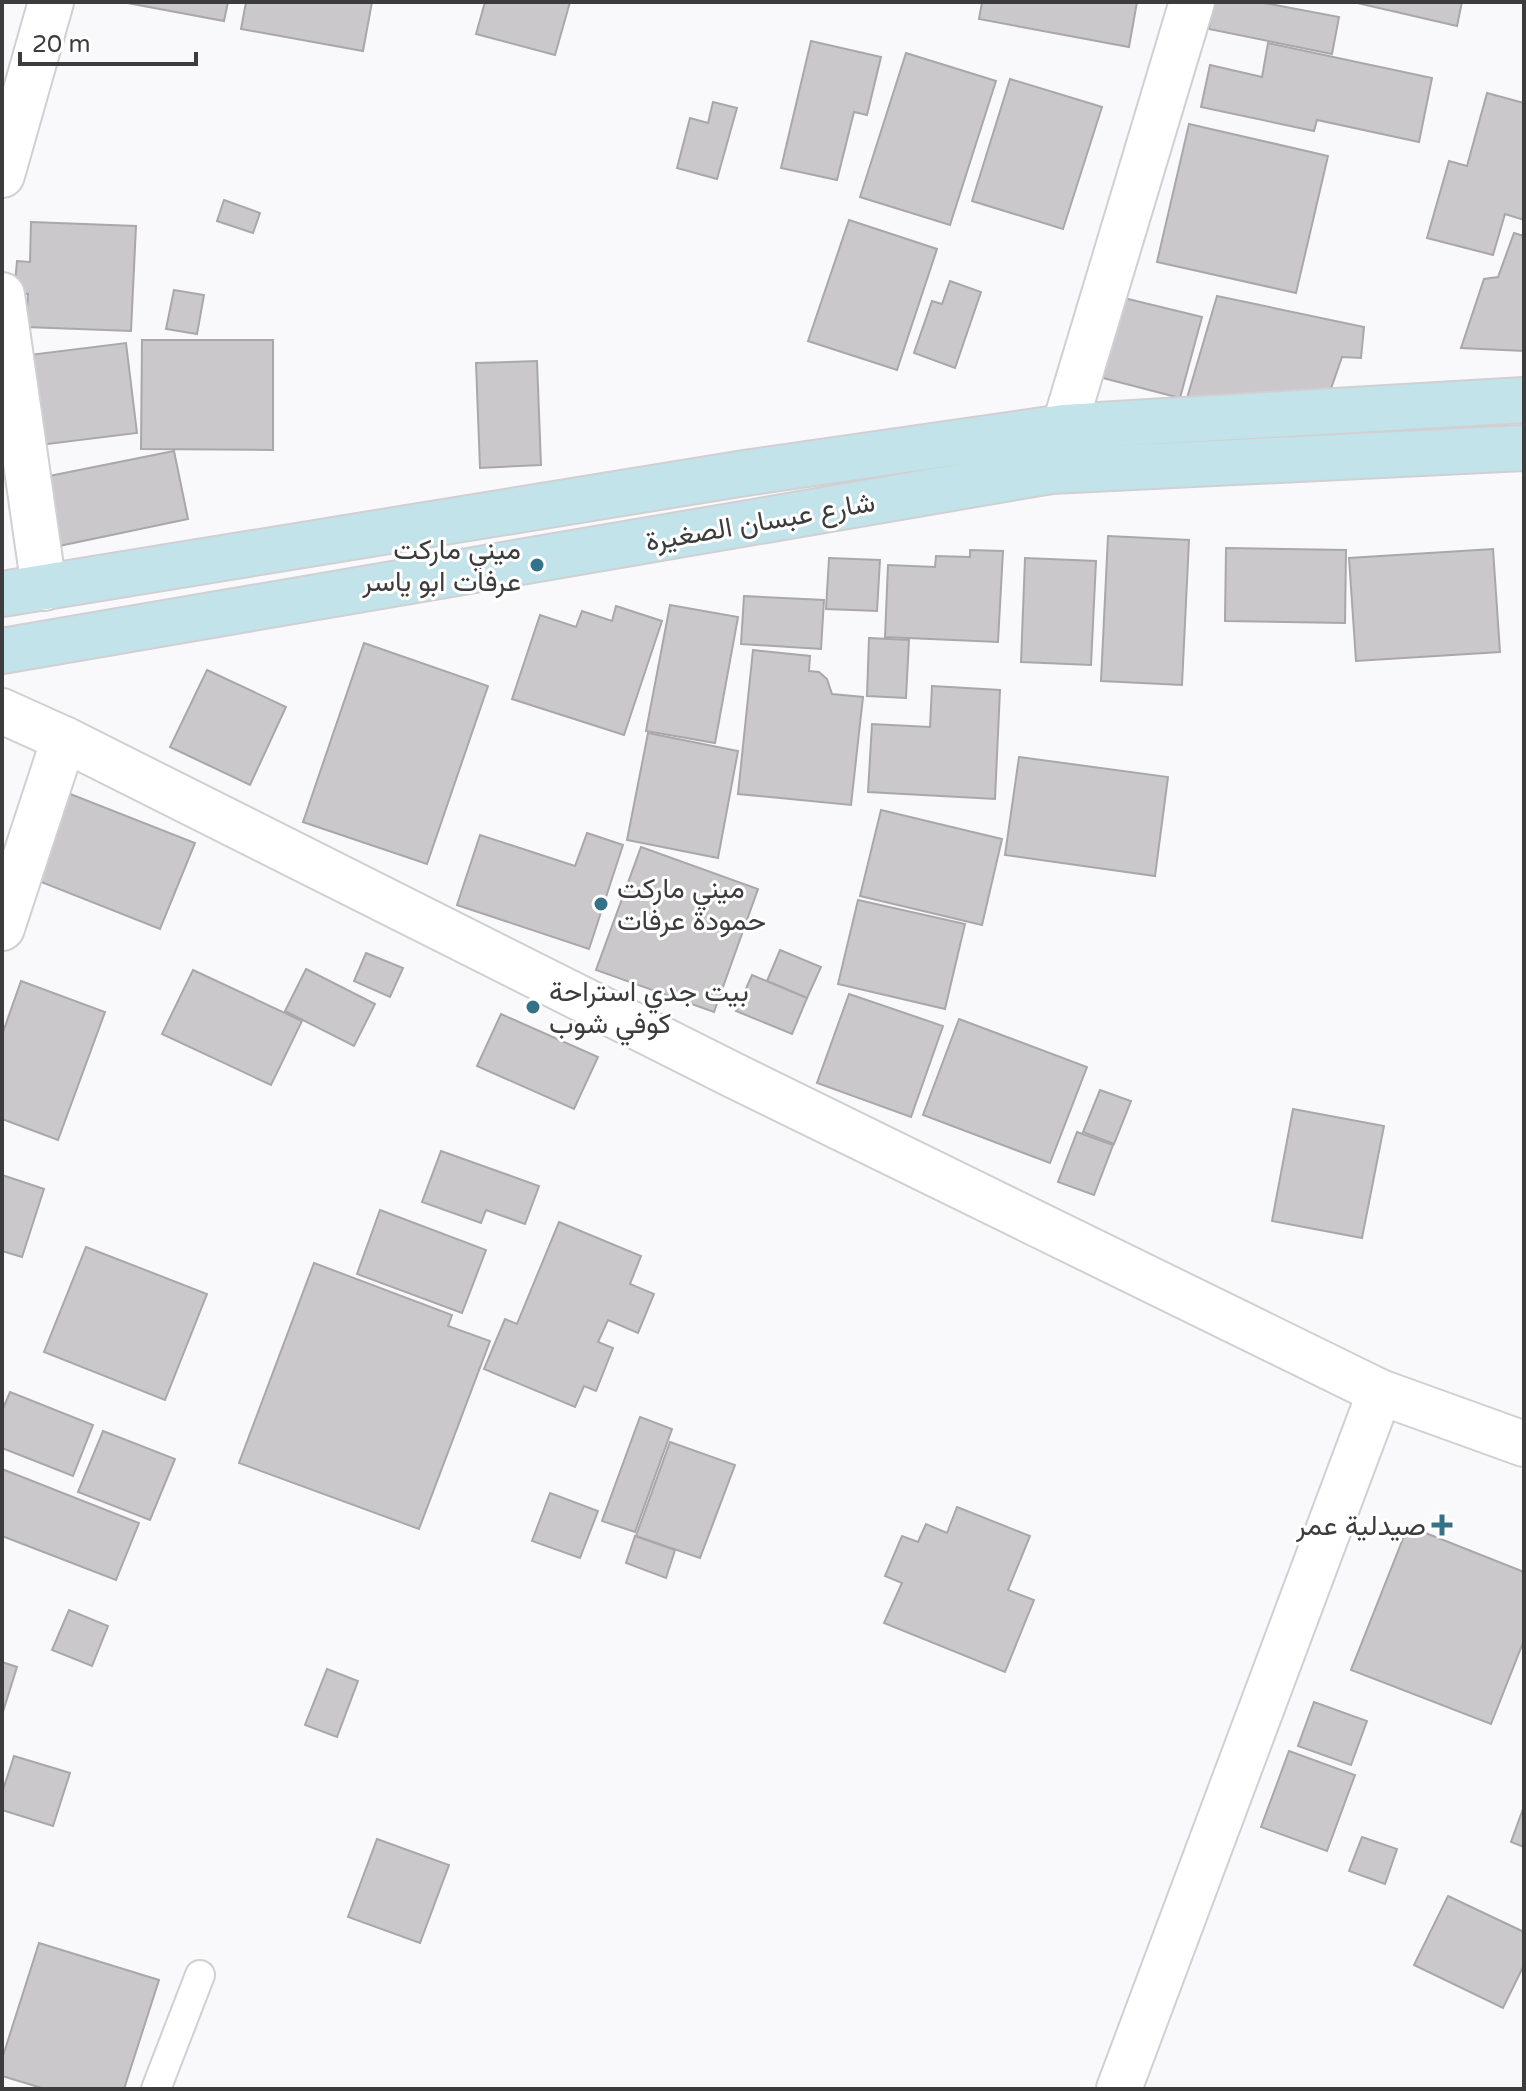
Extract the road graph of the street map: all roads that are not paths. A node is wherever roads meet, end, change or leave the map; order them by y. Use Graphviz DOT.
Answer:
graph roads {
  1 [pos="51,2"];
  2 [pos="1192,2"];
  3 [pos="2,175"];
  4 [pos="2,295"];
  5 [pos="1524,400"];
  6 [pos="1064,427"];
  7 [pos="1524,448"];
  8 [pos="1051,471"];
  9 [pos="44,588"];
  10 [pos="2,594"];
  11 [pos="2,651"];
  12 [pos="2,711"];
  13 [pos="64,739"];
  14 [pos="2,928"];
  15 [pos="1380,1392"];
  16 [pos="1524,1444"];
  17 [pos="200,1975"];
  18 [pos="156,2089"];
  19 [pos="1119,2089"];
  1 -- 3 [label="street"];
  2 -- 6 [label="street"];
  4 -- 9 [label="street"];
  5 -- 6 [label="main road, شارع عبسان الصغيرة"];
  6 -- 8 [label="street"];
  6 -- 9 [label="main road, شارع عبسان الصغيرة"];
  7 -- 8 [label="main road, شارع عبسان الصغيرة"];
  8 -- 11 [label="main road, شارع عبسان الصغيرة"];
  9 -- 10 [label="main road, شارع عبسان الصغيرة"];
  12 -- 13 [label="street"];
  13 -- 14 [label="street"];
  13 -- 15 [label="street"];
  15 -- 16 [label="street"];
  15 -- 19 [label="street"];
  17 -- 18 [label="lane"];
}
